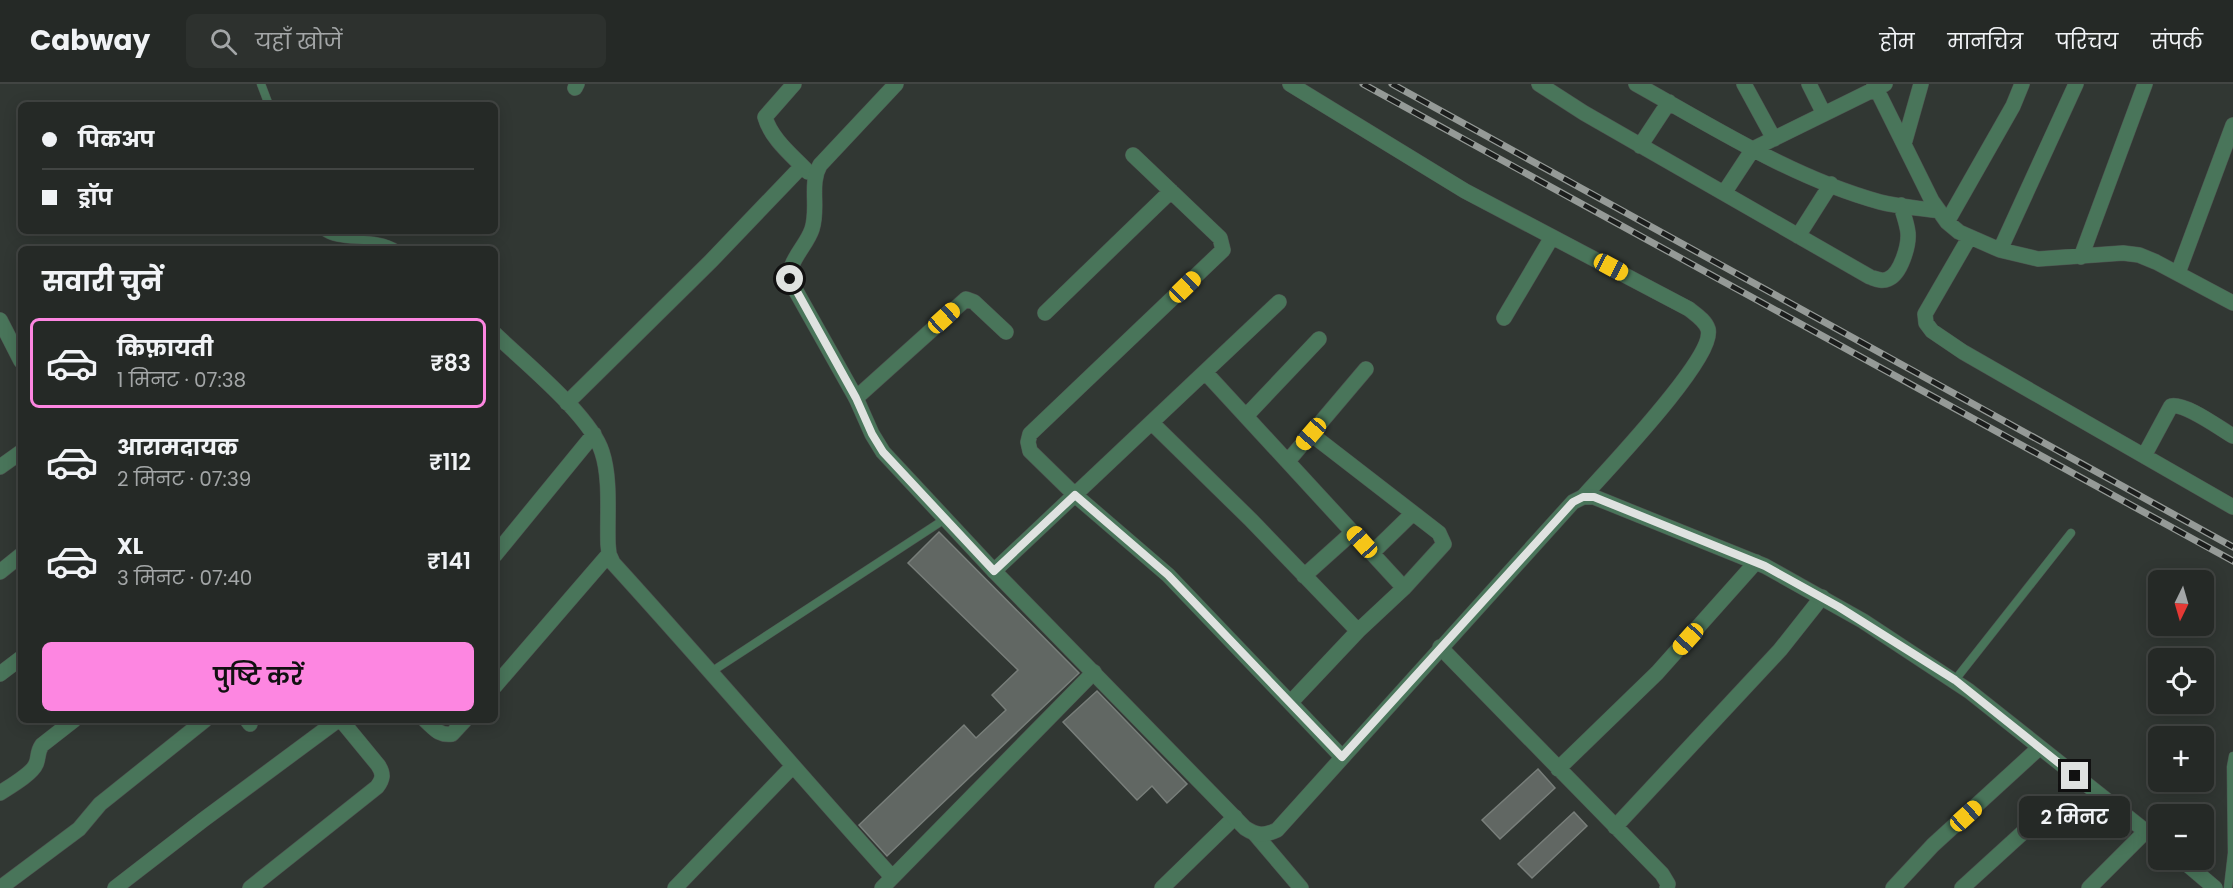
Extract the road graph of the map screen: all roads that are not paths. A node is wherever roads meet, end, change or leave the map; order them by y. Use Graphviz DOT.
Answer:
graph roads {
  1 [pos="261,84"];
  2 [pos="794,84"];
  3 [pos="896,84"];
  4 [pos="1290,84"];
  5 [pos="1539,84"];
  6 [pos="1636,84"];
  7 [pos="1744,84"];
  8 [pos="1809,84"];
  9 [pos="1921,84"];
  10 [pos="2022,84"];
  11 [pos="2076,84"];
  12 [pos="2145,84"];
  13 [pos="1879,85"];
  14 [pos="268,102"];
  15 [pos="1669,102"];
  16 [pos="1824,114"];
  17 [pos="2233,124"];
  18 [pos="1774,139"];
  19 [pos="1904,144"];
  20 [pos="1640,146"];
  21 [pos="1753,149"];
  22 [pos="1133,155"];
  23 [pos="802,166"];
  24 [pos="815,179"];
  25 [pos="1831,184"];
  26 [pos="1171,191"];
  27 [pos="1724,193"];
  28 [pos="1901,205"];
  29 [pos="1943,216"];
  30 [pos="329,234"];
  31 [pos="1798,236"];
  32 [pos="1552,237"];
  33 [pos="1969,238"];
  34 [pos="392,246"];
  35 [pos="2000,250"];
  36 [pos="2081,257"];
  37 [pos="2178,273"];
  38 [pos="1279,302"];
  39 [pos="2233,303"];
  40 [pos="1045,313"];
  41 [pos="1504,318"];
  42 [pos="0,320"];
  43 [pos="1006,332"];
  44 [pos="1319,339"];
  45 [pos="498,343"];
  46 [pos="18,355"];
  47 [pos="1366,369"];
  48 [pos="1205,372"];
  49 [pos="856,398"];
  50 [pos="567,403"];
  51 [pos="1246,416"];
  52 [pos="1152,423"];
  53 [pos="594,434"];
  54 [pos="1311,434"];
  55 [pos="2233,436"];
  56 [pos="18,454"];
  57 [pos="2144,456"];
  58 [pos="1288,461"];
  59 [pos="0,467"];
  60 [pos="1075,495"];
  61 [pos="1583,497"];
  62 [pos="2233,507"];
  63 [pos="1413,513"];
  64 [pos="945,519"];
  65 [pos="1353,532"];
  66 [pos="2071,533"];
  67 [pos="498,551"];
  68 [pos="1372,553"];
  69 [pos="609,554"];
  70 [pos="18,557"];
  71 [pos="1756,562"];
  72 [pos="994,571"];
  73 [pos="0,572"];
  74 [pos="1304,576"];
  75 [pos="1404,588"];
  76 [pos="1822,597"];
  77 [pos="1358,631"];
  78 [pos="1440,647"];
  79 [pos="18,660"];
  80 [pos="711,672"];
  81 [pos="1094,672"];
  82 [pos="0,674"];
  83 [pos="1955,680"];
  84 [pos="498,683"];
  85 [pos="1291,702"];
  86 [pos="70,723"];
  87 [pos="201,723"];
  88 [pos="335,723"];
  89 [pos="342,723"];
  90 [pos="428,723"];
  91 [pos="462,723"];
  92 [pos="2039,748"];
  93 [pos="2233,756"];
  94 [pos="1342,757"];
  95 [pos="792,767"];
  96 [pos="1558,770"];
  97 [pos="0,793"];
  98 [pos="2052,806"];
  99 [pos="1235,818"];
  100 [pos="1615,827"];
  101 [pos="2148,833"];
  102 [pos="1255,834"];
  103 [pos="2148,839"];
  104 [pos="2194,870"];
  105 [pos="887,883"];
  106 [pos="0,888"];
  107 [pos="116,888"];
  108 [pos="250,888"];
  109 [pos="675,888"];
  110 [pos="1162,888"];
  111 [pos="1301,888"];
  112 [pos="1667,888"];
  113 [pos="1893,888"];
  114 [pos="1962,888"];
  115 [pos="2089,888"];
  116 [pos="2215,888"];
  117 [pos="2228,888"];
  1 -- 14 [label="lane"];
  2 -- 23 [label="street"];
  3 -- 24 [label="street"];
  4 -- 32 [label="street"];
  5 -- 20 [label="street"];
  6 -- 15 [label="street"];
  7 -- 18 [label="street"];
  8 -- 16 [label="street"];
  9 -- 19 [label="street"];
  10 -- 29 [label="street"];
  11 -- 35 [label="street"];
  12 -- 36 [label="street"];
  13 -- 16 [label="street"];
  13 -- 19 [label="street"];
  15 -- 20 [label="street"];
  15 -- 21 [label="street"];
  16 -- 18 [label="street"];
  17 -- 37 [label="street"];
  18 -- 21 [label="street"];
  19 -- 29 [label="street"];
  20 -- 27 [label="street"];
  21 -- 25 [label="street"];
  21 -- 27 [label="street"];
  22 -- 26 [label="street"];
  23 -- 24 [label="street"];
  23 -- 50 [label="street"];
  24 -- 49 [label="street"];
  25 -- 28 [label="street"];
  25 -- 31 [label="street"];
  26 -- 40 [label="street"];
  26 -- 60 [label="street"];
  27 -- 31 [label="street"];
  28 -- 29 [label="street"];
  28 -- 31 [label="street"];
  29 -- 33 [label="street"];
  30 -- 34 [label="lane"];
  32 -- 41 [label="street"];
  32 -- 61 [label="street"];
  33 -- 35 [label="street"];
  33 -- 57 [label="street"];
  35 -- 36 [label="street"];
  36 -- 37 [label="street"];
  37 -- 39 [label="street"];
  38 -- 48 [label="street"];
  42 -- 46 [label="street"];
  43 -- 49 [label="street"];
  44 -- 51 [label="street"];
  45 -- 50 [label="street"];
  47 -- 54 [label="street"];
  48 -- 51 [label="street"];
  48 -- 52 [label="street"];
  49 -- 64 [label="street"];
  50 -- 53 [label="street"];
  51 -- 58 [label="street"];
  52 -- 60 [label="street"];
  52 -- 74 [label="street"];
  53 -- 67 [label="street"];
  53 -- 69 [label="street"];
  54 -- 58 [label="street"];
  54 -- 63 [label="street"];
  55 -- 57 [label="street"];
  56 -- 59 [label="street"];
  57 -- 62 [label="street"];
  58 -- 65 [label="street"];
  60 -- 72 [label="street"];
  60 -- 85 [label="street"];
  61 -- 71 [label="street"];
  61 -- 78 [label="street"];
  63 -- 68 [label="street"];
  63 -- 75 [label="street"];
  64 -- 72 [label="street"];
  64 -- 80 [label="lane"];
  65 -- 68 [label="street"];
  65 -- 74 [label="street"];
  66 -- 83 [label="lane"];
  68 -- 75 [label="street"];
  69 -- 80 [label="street"];
  69 -- 84 [label="street"];
  70 -- 73 [label="street"];
  71 -- 76 [label="street"];
  71 -- 96 [label="street"];
  72 -- 81 [label="street"];
  74 -- 77 [label="street"];
  75 -- 77 [label="street"];
  76 -- 83 [label="street"];
  76 -- 100 [label="street"];
  77 -- 85 [label="street"];
  78 -- 94 [label="street"];
  78 -- 96 [label="street"];
  79 -- 82 [label="street"];
  80 -- 95 [label="street"];
  81 -- 99 [label="street"];
  81 -- 105 [label="street"];
  83 -- 92 [label="street"];
  85 -- 94 [label="street"];
  86 -- 97 [label="street"];
  87 -- 106 [label="street"];
  88 -- 107 [label="street"];
  89 -- 108 [label="street"];
  90 -- 91 [label="street"];
  92 -- 101 [label="street"];
  92 -- 113 [label="street"];
  93 -- 117 [label="lane"];
  94 -- 102 [label="street"];
  95 -- 105 [label="street"];
  95 -- 109 [label="street"];
  96 -- 100 [label="street"];
  98 -- 114 [label="street"];
  99 -- 102 [label="street"];
  99 -- 110 [label="street"];
  100 -- 112 [label="street"];
  102 -- 111 [label="street"];
  103 -- 115 [label="street"];
  104 -- 116 [label="street"];
}
